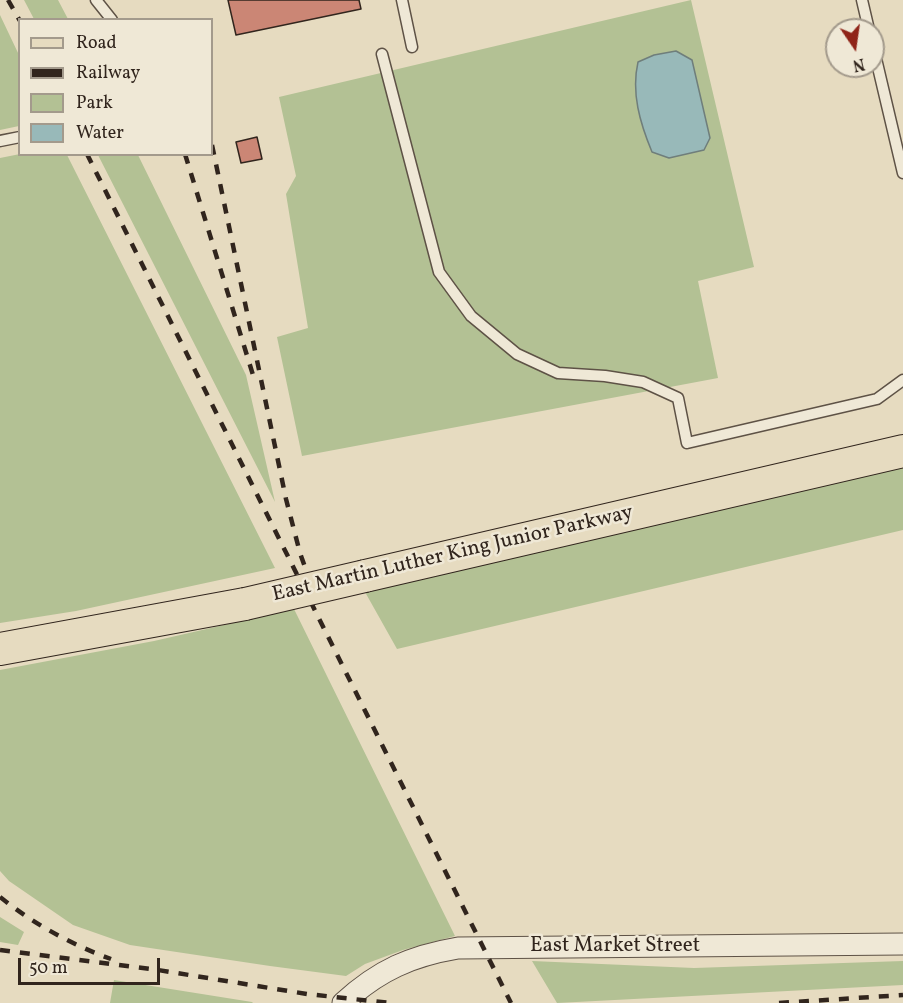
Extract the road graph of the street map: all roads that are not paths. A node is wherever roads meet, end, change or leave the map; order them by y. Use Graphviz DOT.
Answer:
graph roads {
  1 [pos="96,0"];
  2 [pos="402,0"];
  3 [pos="862,0"];
  4 [pos="110,18"];
  5 [pos="866,18"];
  6 [pos="412,47"];
  7 [pos="382,54"];
  8 [pos="881,78"];
  9 [pos="18,137"];
  10 [pos="0,141"];
  11 [pos="903,173"];
  12 [pos="903,380"];
  13 [pos="903,451"];
  14 [pos="0,649"];
  15 [pos="903,944"];
  16 [pos="343,1003"];
  1 -- 4 [label="lane"];
  2 -- 6 [label="lane"];
  3 -- 5 [label="lane"];
  7 -- 12 [label="lane"];
  8 -- 11 [label="lane"];
  9 -- 10 [label="lane"];
  13 -- 14 [label="main road, East Martin Luther King Junior Parkway, bridge"];
  15 -- 16 [label="street, East Market Street"];
}
